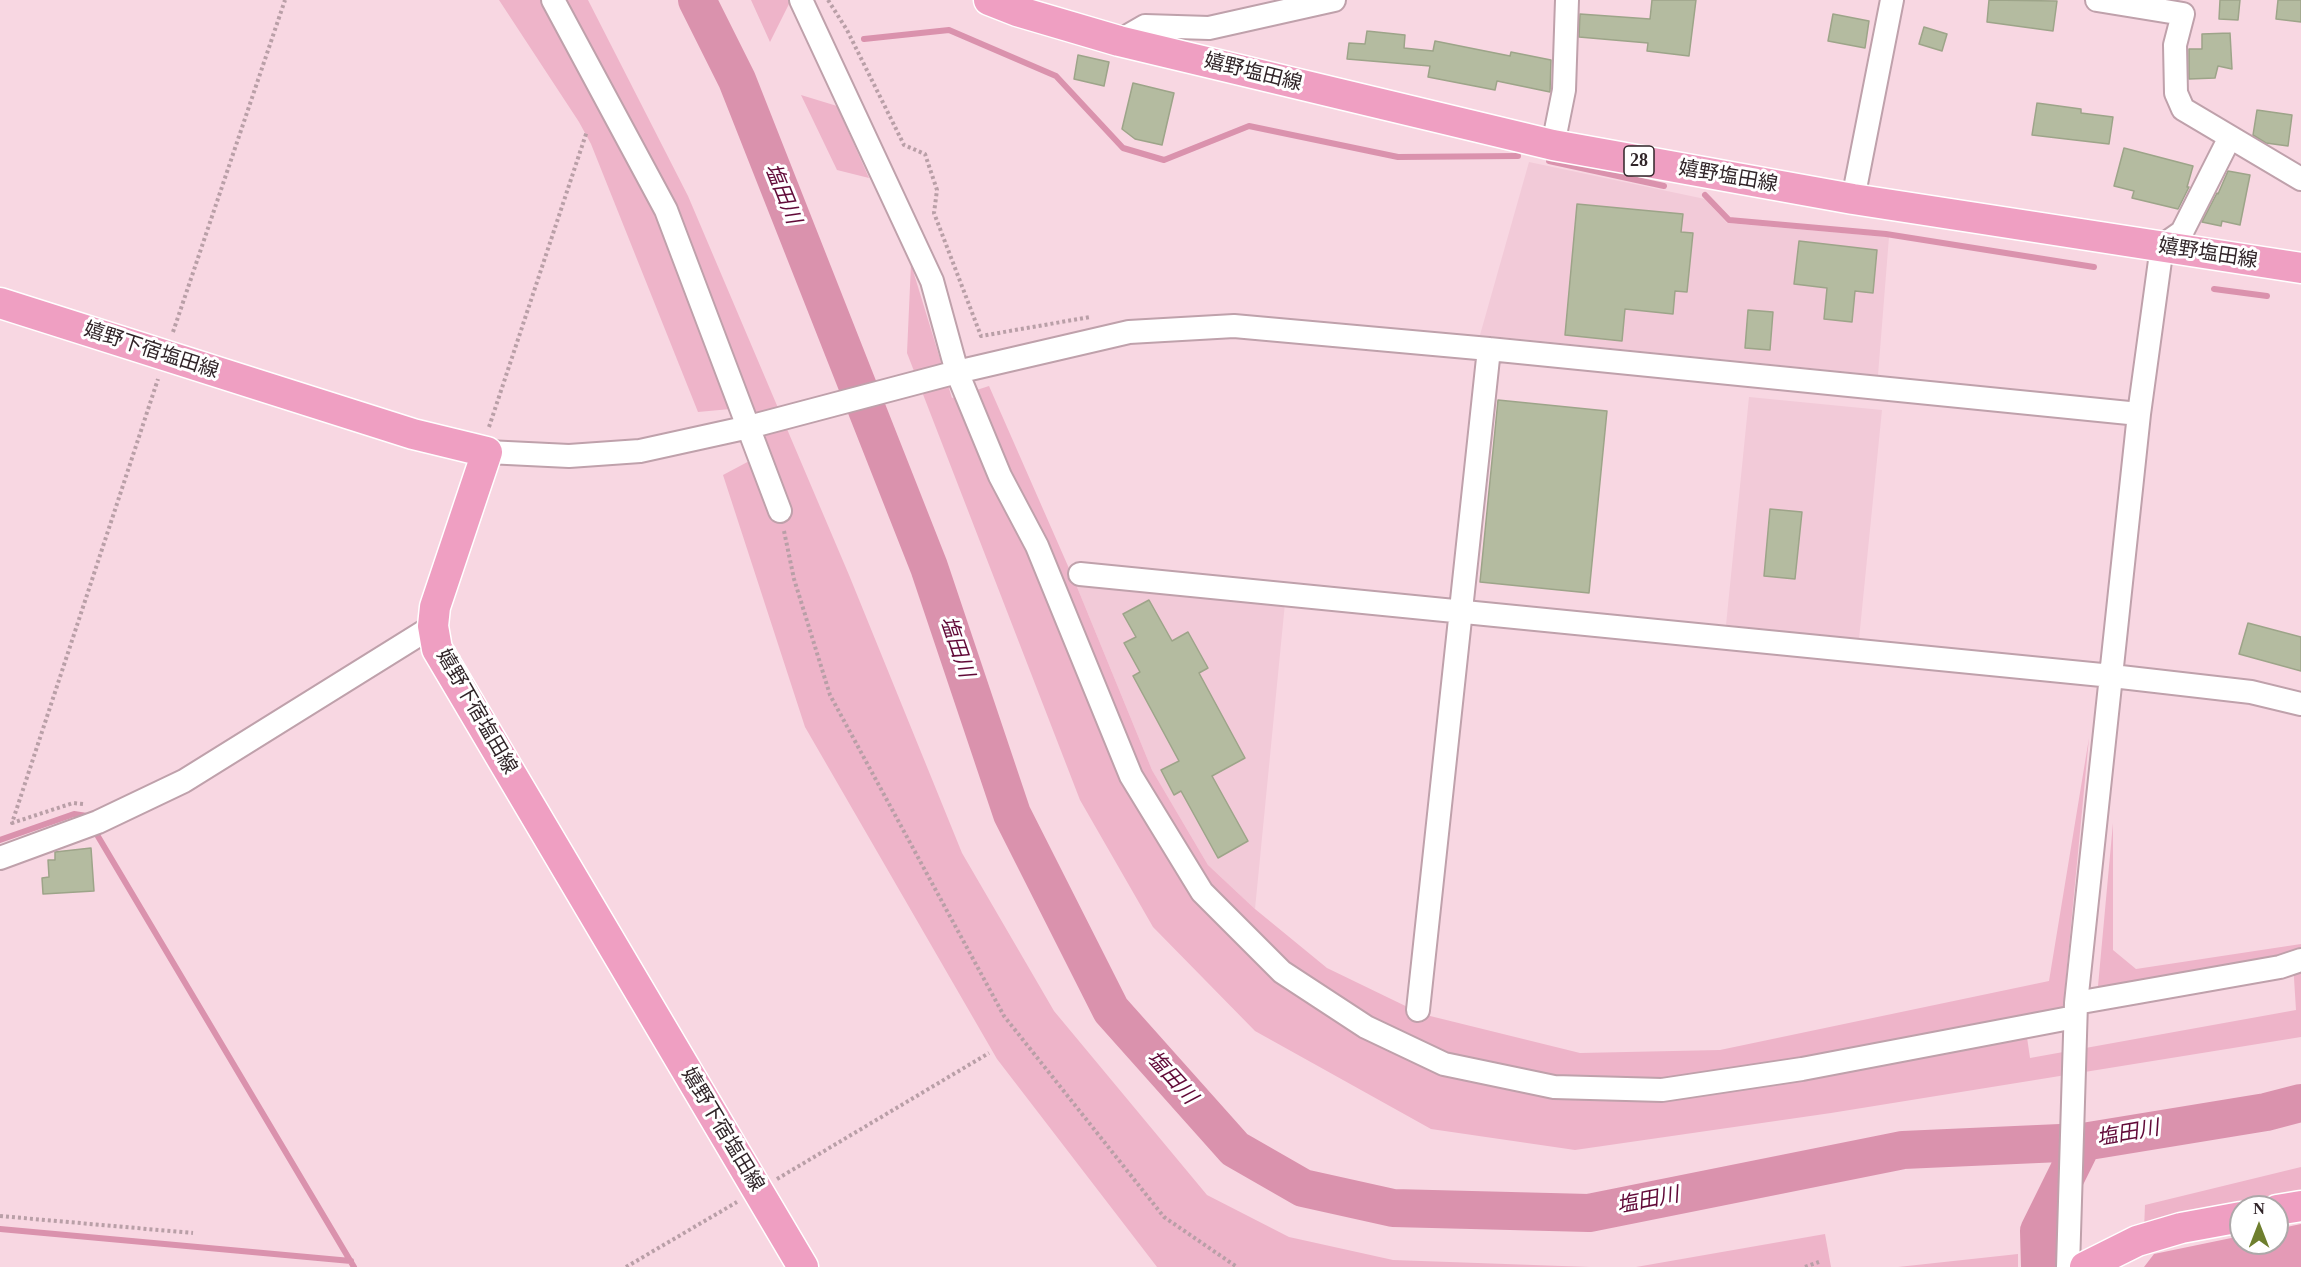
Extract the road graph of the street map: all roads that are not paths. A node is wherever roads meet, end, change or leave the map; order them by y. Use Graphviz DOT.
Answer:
graph roads {
  1 [pos="553,0"];
  2 [pos="801,0"];
  3 [pos="989,0"];
  4 [pos="1334,0"];
  5 [pos="1567,0"];
  6 [pos="1892,0"];
  7 [pos="2097,0"];
  8 [pos="1119,41"];
  9 [pos="2230,137"];
  10 [pos="1553,146"];
  11 [pos="2301,179"];
  12 [pos="1853,199"];
  13 [pos="2162,246"];
  14 [pos="2301,268"];
  15 [pos="0,303"];
  16 [pos="1489,349"];
  17 [pos="957,372"];
  18 [pos="2139,414"];
  19 [pos="749,428"];
  20 [pos="487,452"];
  21 [pos="780,511"];
  22 [pos="1080,574"];
  23 [pos="1461,611"];
  24 [pos="433,626"];
  25 [pos="2112,676"];
  26 [pos="2301,704"];
  27 [pos="0,858"];
  28 [pos="2291,963"];
  29 [pos="2301,977"];
  30 [pos="1418,1010"];
  31 [pos="2075,1016"];
  32 [pos="2229,1219"];
  33 [pos="2074,1260"];
  34 [pos="803,1267"];
  1 -- 19 [label="street"];
  2 -- 17 [label="street"];
  3 -- 8 [label="main road, 嬉野塩田線 / 28"];
  4 -- 8 [label="street"];
  5 -- 10 [label="street"];
  6 -- 12 [label="street"];
  7 -- 9 [label="street"];
  8 -- 10 [label="main road, 嬉野塩田線 / 28"];
  9 -- 11 [label="street"];
  9 -- 13 [label="street"];
  10 -- 12 [label="main road, 嬉野塩田線 / 28"];
  12 -- 13 [label="main road, 嬉野塩田線 / 28"];
  13 -- 14 [label="main road, 嬉野塩田線 / 28"];
  13 -- 18 [label="street"];
  15 -- 20 [label="main road, 嬉野下宿塩田線"];
  16 -- 17 [label="street"];
  16 -- 18 [label="street"];
  16 -- 23 [label="street"];
  17 -- 19 [label="street"];
  17 -- 31 [label="street"];
  18 -- 25 [label="street"];
  19 -- 20 [label="street"];
  19 -- 21 [label="street"];
  20 -- 24 [label="main road, 嬉野下宿塩田線"];
  22 -- 23 [label="street"];
  23 -- 25 [label="street"];
  23 -- 30 [label="street"];
  24 -- 27 [label="street"];
  24 -- 34 [label="main road, 嬉野下宿塩田線"];
  25 -- 26 [label="street"];
  25 -- 31 [label="street"];
  28 -- 29 [label="street"];
  28 -- 31 [label="street"];
  31 -- 33 [label="street"];
  32 -- 33 [label="main road"];
}
